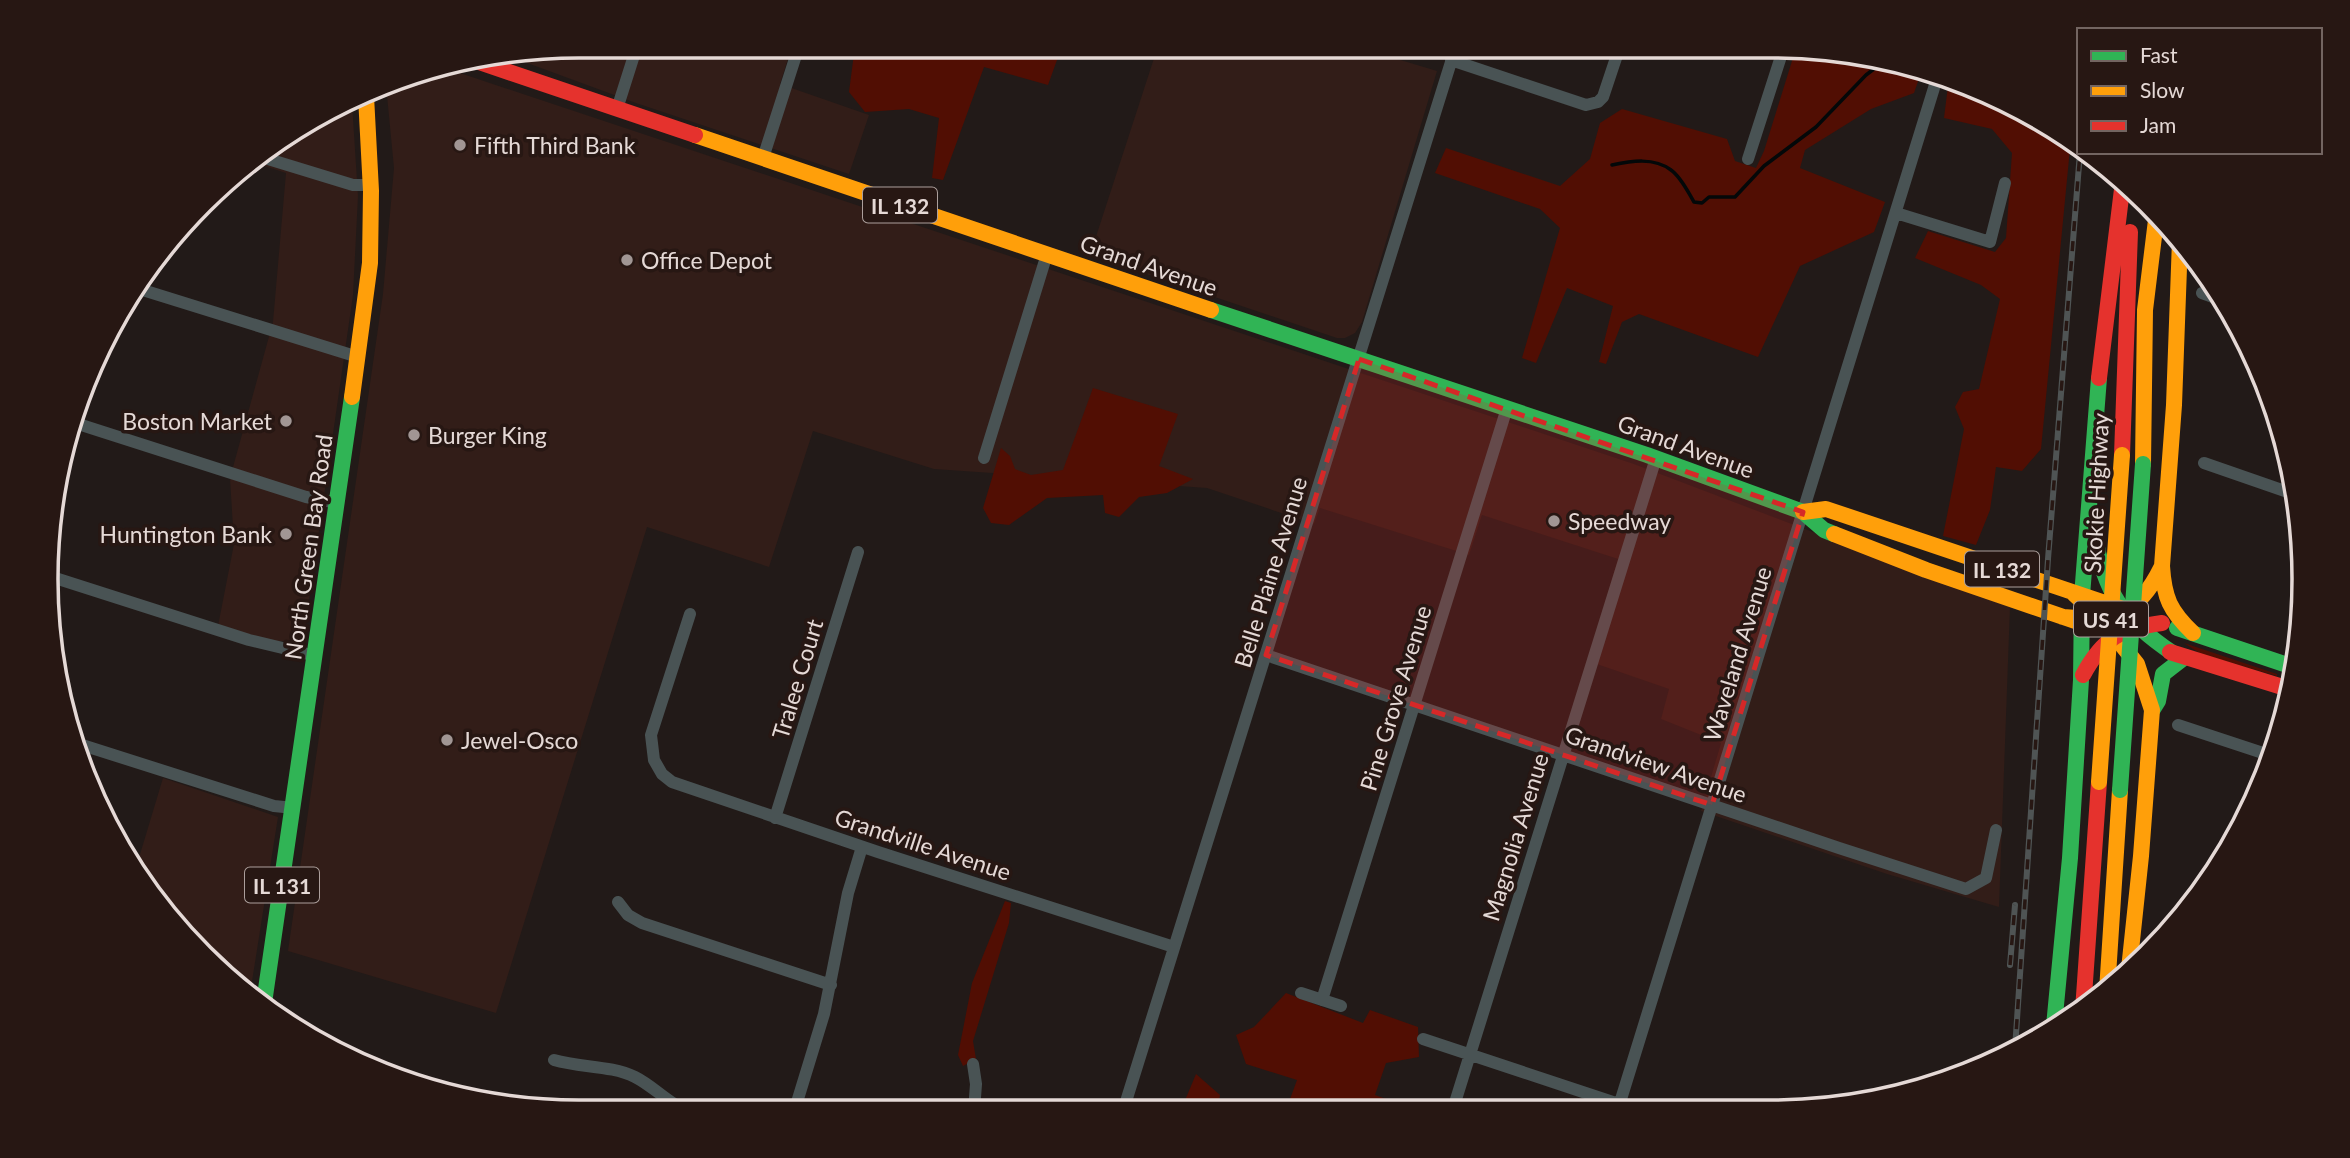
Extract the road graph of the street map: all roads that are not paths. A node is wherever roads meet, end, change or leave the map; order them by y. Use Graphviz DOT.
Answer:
graph roads {
  1 [pos="633,58"];
  2 [pos="795,58"];
  3 [pos="1616,58"];
  4 [pos="1780,58"];
  5 [pos="1451,60"];
  6 [pos="490,66"];
  7 [pos="1935,84"];
  8 [pos="366,103"];
  9 [pos="617,109"];
  10 [pos="763,158"];
  11 [pos="1748,159"];
  12 [pos="270,160"];
  13 [pos="2006,183"];
  14 [pos="372,185"];
  15 [pos="2122,193"];
  16 [pos="2131,201"];
  17 [pos="1896,213"];
  18 [pos="2155,227"];
  19 [pos="1047,254"];
  20 [pos="2179,255"];
  21 [pos="145,291"];
  22 [pos="2202,293"];
  23 [pos="2208,295"];
  24 [pos="358,357"];
  25 [pos="1359,359"];
  26 [pos="1507,408"];
  27 [pos="81,425"];
  28 [pos="984,458"];
  29 [pos="1656,458"];
  30 [pos="2204,463"];
  31 [pos="2284,491"];
  32 [pos="338,503"];
  33 [pos="2088,510"];
  34 [pos="1803,512"];
  35 [pos="859,552"];
  36 [pos="2162,566"];
  37 [pos="58,579"];
  38 [pos="2079,596"];
  39 [pos="2124,611"];
  40 [pos="690,614"];
  41 [pos="2101,619"];
  42 [pos="2081,621"];
  43 [pos="2162,623"];
  44 [pos="2136,628"];
  45 [pos="2193,633"];
  46 [pos="2115,634"];
  47 [pos="1266,655"];
  48 [pos="2180,655"];
  49 [pos="316,656"];
  50 [pos="2285,664"];
  51 [pos="2081,680"];
  52 [pos="2281,686"];
  53 [pos="1415,705"];
  54 [pos="2152,710"];
  55 [pos="2178,725"];
  56 [pos="85,746"];
  57 [pos="2262,754"];
  58 [pos="1562,755"];
  59 [pos="1712,805"];
  60 [pos="294,808"];
  61 [pos="775,818"];
  62 [pos="1996,830"];
  63 [pos="862,847"];
  64 [pos="2070,858"];
  65 [pos="618,902"];
  66 [pos="1174,947"];
  67 [pos="2130,957"];
  68 [pos="2108,977"];
  69 [pos="831,985"];
  70 [pos="1301,993"];
  71 [pos="265,995"];
  72 [pos="2083,997"];
  73 [pos="1322,1000"];
  74 [pos="1341,1006"];
  75 [pos="2067,1008"];
  76 [pos="2055,1016"];
  77 [pos="1423,1039"];
  78 [pos="1470,1054"];
  79 [pos="554,1060"];
  80 [pos="973,1064"];
  81 [pos="667,1100"];
  82 [pos="797,1100"];
  83 [pos="975,1100"];
  84 [pos="1125,1100"];
  85 [pos="1456,1100"];
  86 [pos="1602,1100"];
  87 [pos="1621,1100"];
  1 -- 9 [label="street"];
  2 -- 10 [label="street"];
  3 -- 5 [label="street"];
  4 -- 11 [label="street"];
  5 -- 25 [label="street, Belle Plaine Avenue"];
  6 -- 9 [label="main road, Grand Avenue / IL 132"];
  7 -- 17 [label="street, Waveland Avenue"];
  8 -- 14 [label="main road, North Green Bay Road / IL 131"];
  9 -- 10 [label="main road, Grand Avenue / IL 132"];
  10 -- 19 [label="main road, Grand Avenue / IL 132"];
  12 -- 14 [label="street"];
  13 -- 17 [label="street"];
  14 -- 24 [label="main road, North Green Bay Road / IL 131"];
  15 -- 33 [label="main road"];
  16 -- 72 [label="main road, Skokie Highway / US 41, bridge"];
  17 -- 34 [label="street, Waveland Avenue"];
  18 -- 68 [label="main road, Skokie Highway / US 41, bridge"];
  19 -- 25 [label="main road, Grand Avenue / IL 132"];
  19 -- 28 [label="street"];
  20 -- 36 [label="main road"];
  21 -- 24 [label="street"];
  22 -- 23 [label="street"];
  24 -- 32 [label="main road, North Green Bay Road / IL 131"];
  25 -- 26 [label="main road, Grand Avenue / IL 132"];
  25 -- 47 [label="street, Belle Plaine Avenue"];
  26 -- 29 [label="main road, Grand Avenue / IL 132"];
  26 -- 53 [label="street, Pine Grove Avenue"];
  27 -- 32 [label="street"];
  29 -- 34 [label="main road, Grand Avenue / IL 132"];
  29 -- 58 [label="street, Magnolia Avenue"];
  30 -- 31 [label="street"];
  32 -- 49 [label="main road, North Green Bay Road / IL 131"];
  33 -- 38 [label="main road"];
  33 -- 39 [label="main road"];
  34 -- 38 [label="main road, Grand Avenue / IL 132"];
  34 -- 42 [label="main road, Grand Avenue / IL 132"];
  34 -- 59 [label="street, Waveland Avenue"];
  35 -- 61 [label="street, Tralee Court"];
  36 -- 39 [label="main road"];
  36 -- 45 [label="main road"];
  37 -- 49 [label="street"];
  38 -- 39 [label="main road, Grand Avenue / IL 132"];
  38 -- 41 [label="main road"];
  38 -- 42 [label="main road"];
  39 -- 41 [label="main road"];
  39 -- 43 [label="main road, Grand Avenue / IL 132"];
  39 -- 44 [label="main road"];
  40 -- 61 [label="street, Grandville Avenue"];
  41 -- 42 [label="main road"];
  41 -- 46 [label="main road"];
  42 -- 46 [label="main road, Grand Avenue / IL 132"];
  42 -- 51 [label="main road"];
  43 -- 44 [label="main road"];
  43 -- 45 [label="main road, Grand Avenue / IL 132"];
  44 -- 46 [label="main road"];
  44 -- 48 [label="main road"];
  45 -- 50 [label="main road, Grand Avenue / IL 132"];
  46 -- 48 [label="main road, Grand Avenue / IL 132"];
  46 -- 51 [label="main road"];
  46 -- 54 [label="main road"];
  47 -- 53 [label="street, Grandview Avenue"];
  47 -- 66 [label="street, Belle Plaine Avenue"];
  48 -- 52 [label="main road, Grand Avenue / IL 132"];
  48 -- 54 [label="main road"];
  49 -- 60 [label="main road, North Green Bay Road / IL 131"];
  51 -- 64 [label="main road"];
  53 -- 58 [label="street, Grandview Avenue"];
  53 -- 73 [label="street, Pine Grove Avenue"];
  54 -- 67 [label="main road"];
  55 -- 57 [label="street"];
  56 -- 60 [label="street"];
  58 -- 59 [label="street, Grandview Avenue"];
  58 -- 78 [label="street, Magnolia Avenue"];
  59 -- 62 [label="street, Grandview Avenue"];
  59 -- 87 [label="street, Waveland Avenue"];
  60 -- 71 [label="main road, North Green Bay Road / IL 131"];
  61 -- 63 [label="street, Grandville Avenue"];
  63 -- 66 [label="street, Grandville Avenue"];
  63 -- 69 [label="street"];
  64 -- 75 [label="main road"];
  64 -- 76 [label="main road"];
  65 -- 69 [label="street"];
  66 -- 84 [label="street, Belle Plaine Avenue"];
  69 -- 82 [label="street"];
  70 -- 73 [label="street"];
  73 -- 74 [label="street"];
  77 -- 78 [label="street"];
  78 -- 85 [label="street, Magnolia Avenue"];
  78 -- 86 [label="street"];
  79 -- 81 [label="street"];
  80 -- 83 [label="street"];
}
